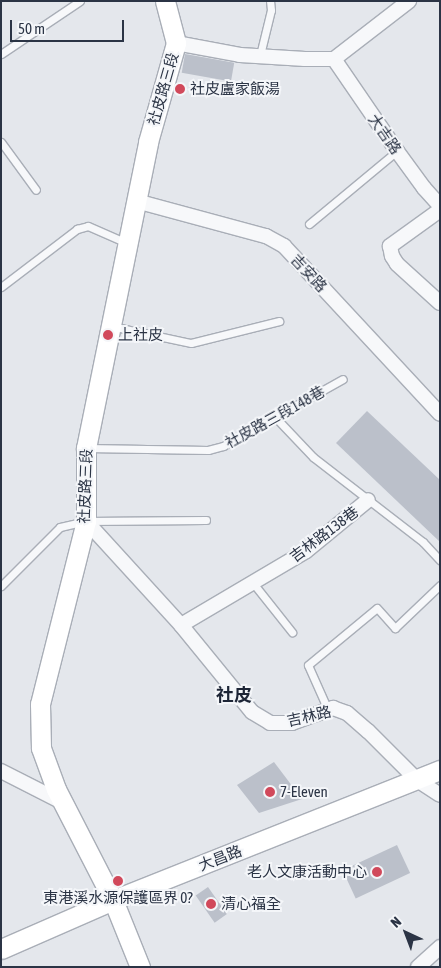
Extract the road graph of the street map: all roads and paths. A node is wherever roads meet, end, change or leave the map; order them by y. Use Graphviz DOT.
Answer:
graph roads {
  1 [pos="80,1"];
  2 [pos="165,1"];
  3 [pos="270,1"];
  4 [pos="410,1"];
  5 [pos="67,4"];
  6 [pos="176,43"];
  7 [pos="1,54"];
  8 [pos="260,55"];
  9 [pos="334,59"];
  10 [pos="1,142"];
  11 [pos="397,151"];
  12 [pos="36,190"];
  13 [pos="136,202"];
  14 [pos="440,208"];
  15 [pos="309,224"];
  16 [pos="128,243"];
  17 [pos="1,287"];
  18 [pos="440,303"];
  19 [pos="279,320"];
  20 [pos="111,326"];
  21 [pos="343,379"];
  22 [pos="440,414"];
  23 [pos="276,418"];
  24 [pos="86,448"];
  25 [pos="368,500"];
  26 [pos="206,520"];
  27 [pos="86,521"];
  28 [pos="440,560"];
  29 [pos="253,583"];
  30 [pos="440,585"];
  31 [pos="1,586"];
  32 [pos="180,625"];
  33 [pos="292,632"];
  34 [pos="328,710"];
  35 [pos="440,770"];
  36 [pos="1,771"];
  37 [pos="417,780"];
  38 [pos="440,795"];
  39 [pos="62,802"];
  40 [pos="113,900"];
  41 [pos="440,947"];
  42 [pos="1,949"];
  43 [pos="140,967"];
  44 [pos="418,967"];
  1 -- 5 [label="lane"];
  2 -- 6 [label="street, 社皮路三段"];
  3 -- 8 [label="lane"];
  4 -- 9 [label="street"];
  5 -- 7 [label="lane"];
  6 -- 8 [label="street"];
  6 -- 13 [label="street, 社皮路三段"];
  8 -- 9 [label="street"];
  9 -- 11 [label="street, 大吉路"];
  10 -- 12 [label="lane"];
  11 -- 14 [label="street, 大吉路"];
  11 -- 15 [label="lane"];
  13 -- 16 [label="street, 社皮路三段"];
  13 -- 22 [label="street, 吉安路"];
  14 -- 18 [label="street"];
  16 -- 17 [label="lane"];
  16 -- 20 [label="street, 社皮路三段"];
  19 -- 20 [label="lane"];
  20 -- 24 [label="street, 社皮路三段"];
  21 -- 23 [label="lane, 社皮路三段148巷"];
  23 -- 24 [label="lane, 社皮路三段148巷"];
  23 -- 25 [label="lane"];
  24 -- 27 [label="street, 社皮路三段"];
  25 -- 28 [label="lane"];
  25 -- 29 [label="street, 吉林路138巷"];
  26 -- 27 [label="lane"];
  27 -- 31 [label="lane"];
  27 -- 32 [label="street, 吉林路"];
  27 -- 39 [label="street, 社皮路三段"];
  29 -- 32 [label="street, 吉林路138巷"];
  29 -- 33 [label="lane"];
  30 -- 34 [label="lane"];
  32 -- 34 [label="street, 吉林路"];
  34 -- 37 [label="street, 吉林路"];
  35 -- 37 [label="street, 大昌路"];
  36 -- 39 [label="street"];
  37 -- 38 [label="street, 吉林路"];
  37 -- 40 [label="street, 大昌路"];
  39 -- 40 [label="street, 社皮路三段"];
  40 -- 42 [label="street, 大昌路"];
  40 -- 43 [label="street, 社皮路三段"];
  41 -- 44 [label="street"];
}
